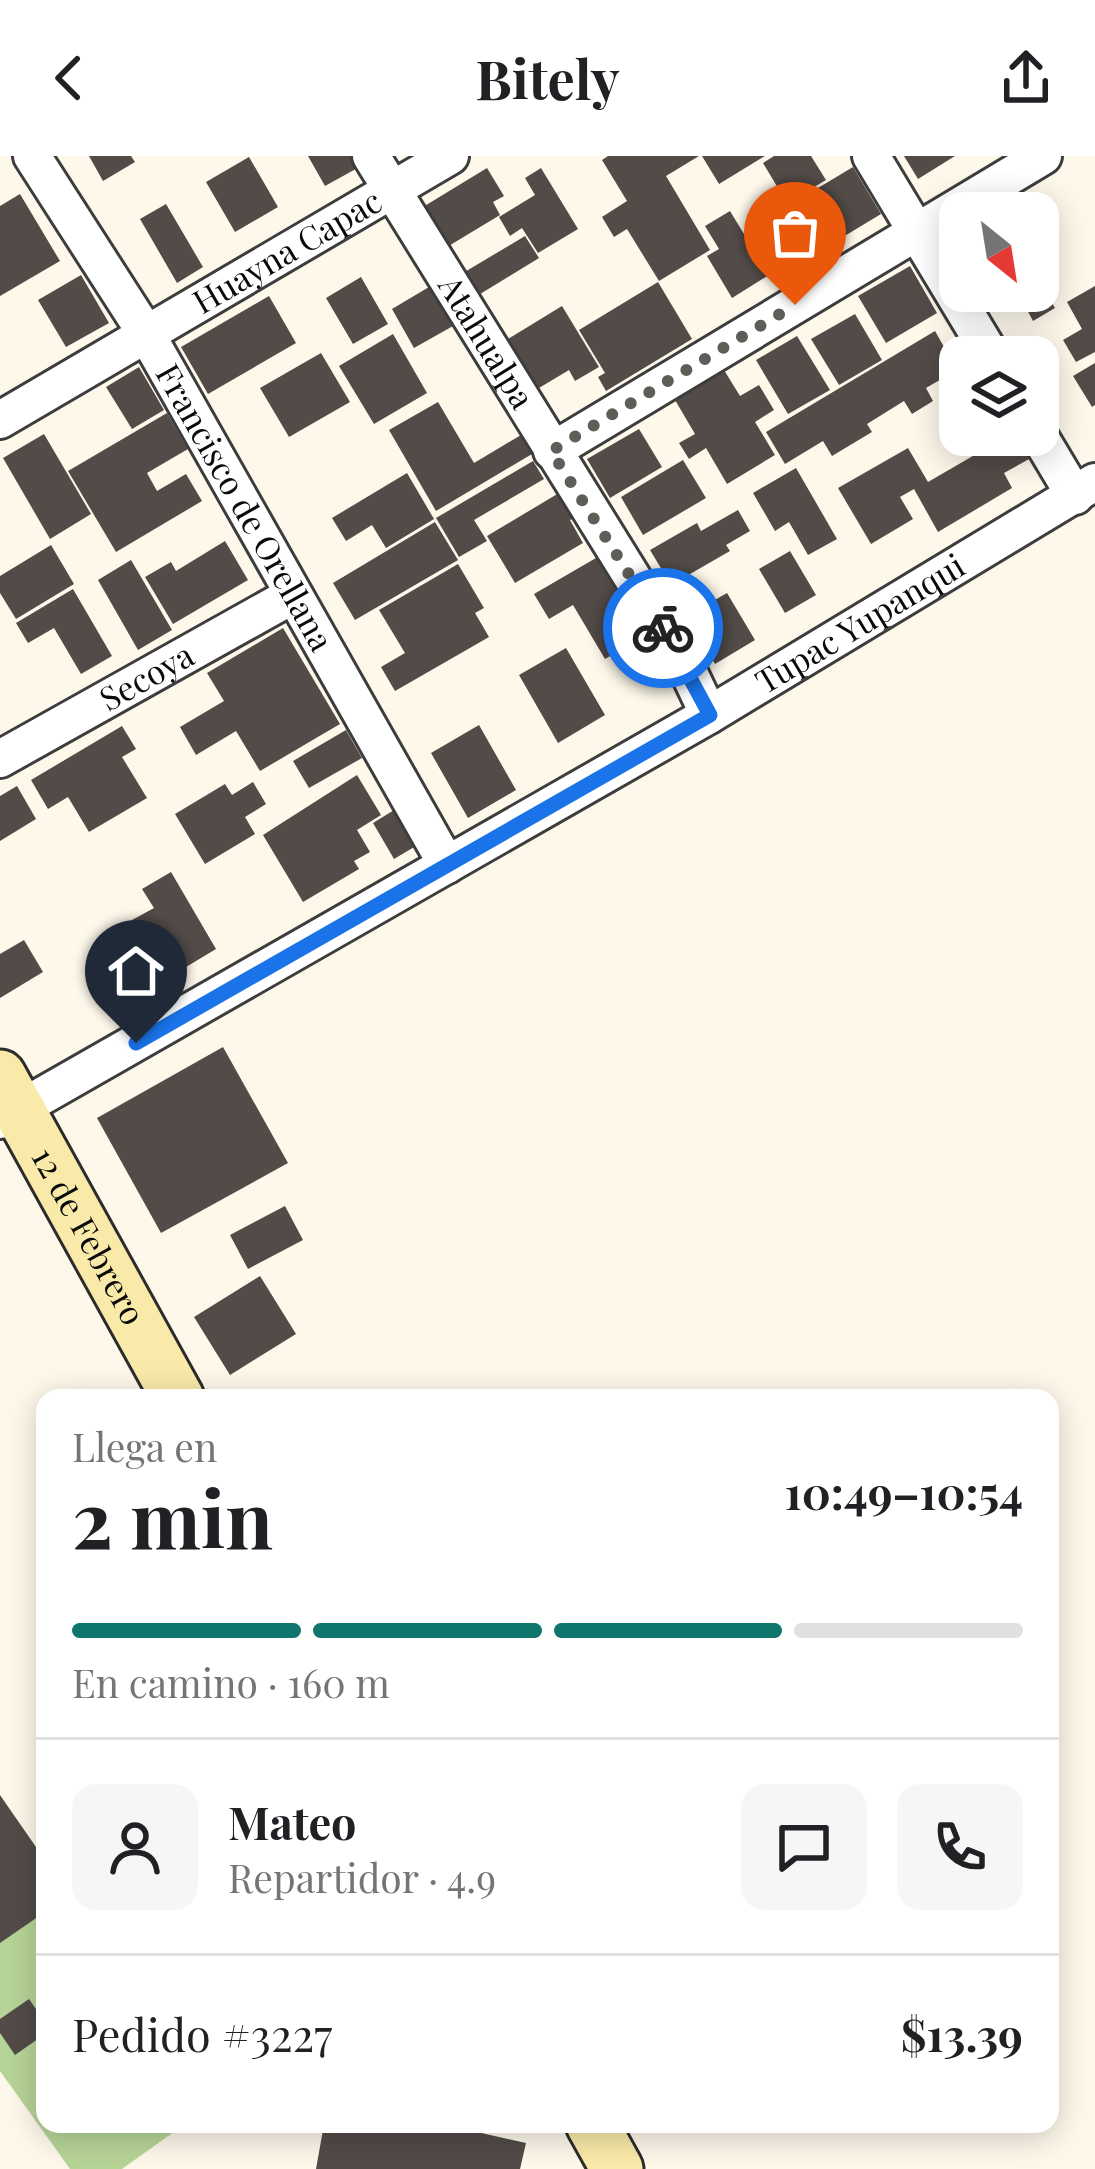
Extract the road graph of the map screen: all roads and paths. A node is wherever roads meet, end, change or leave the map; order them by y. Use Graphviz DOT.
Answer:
graph roads {
  1 [pos="32,156"];
  2 [pos="371,156"];
  3 [pos="450,156"];
  4 [pos="871,156"];
  5 [pos="1043,156"];
  6 [pos="392,192"];
  7 [pos="917,233"];
  8 [pos="147,335"];
  9 [pos="979,336"];
  10 [pos="0,420"];
  11 [pos="551,451"];
  12 [pos="1057,456"];
  13 [pos="1085,489"];
  14 [pos="293,595"];
  15 [pos="710,715"];
  16 [pos="0,759"];
  17 [pos="447,865"];
  18 [pos="6,1102"];
  19 [pos="173,1389"];
  20 [pos="597,2133"];
  21 [pos="617,2169"];
  1 -- 8 [label="street, Francisco de Orellana"];
  2 -- 6 [label="street, Atahualpa"];
  3 -- 6 [label="street, Huayna Capac"];
  4 -- 7 [label="street"];
  5 -- 7 [label="street"];
  6 -- 8 [label="street, Huayna Capac"];
  6 -- 11 [label="street, Atahualpa"];
  7 -- 9 [label="street"];
  7 -- 11 [label="street"];
  8 -- 10 [label="street, Huayna Capac"];
  8 -- 14 [label="street, Francisco de Orellana"];
  11 -- 15 [label="street, Atahualpa"];
  12 -- 13 [label="street"];
  13 -- 15 [label="street, Tupac Yupanqui"];
  14 -- 16 [label="street, Secoya"];
  14 -- 17 [label="street, Francisco de Orellana"];
  15 -- 17 [label="street, Tupac Yupanqui"];
  17 -- 18 [label="street, Tupac Yupanqui"];
  18 -- 19 [label="street, 12 de Febrero"];
  20 -- 21 [label="street"];
}
